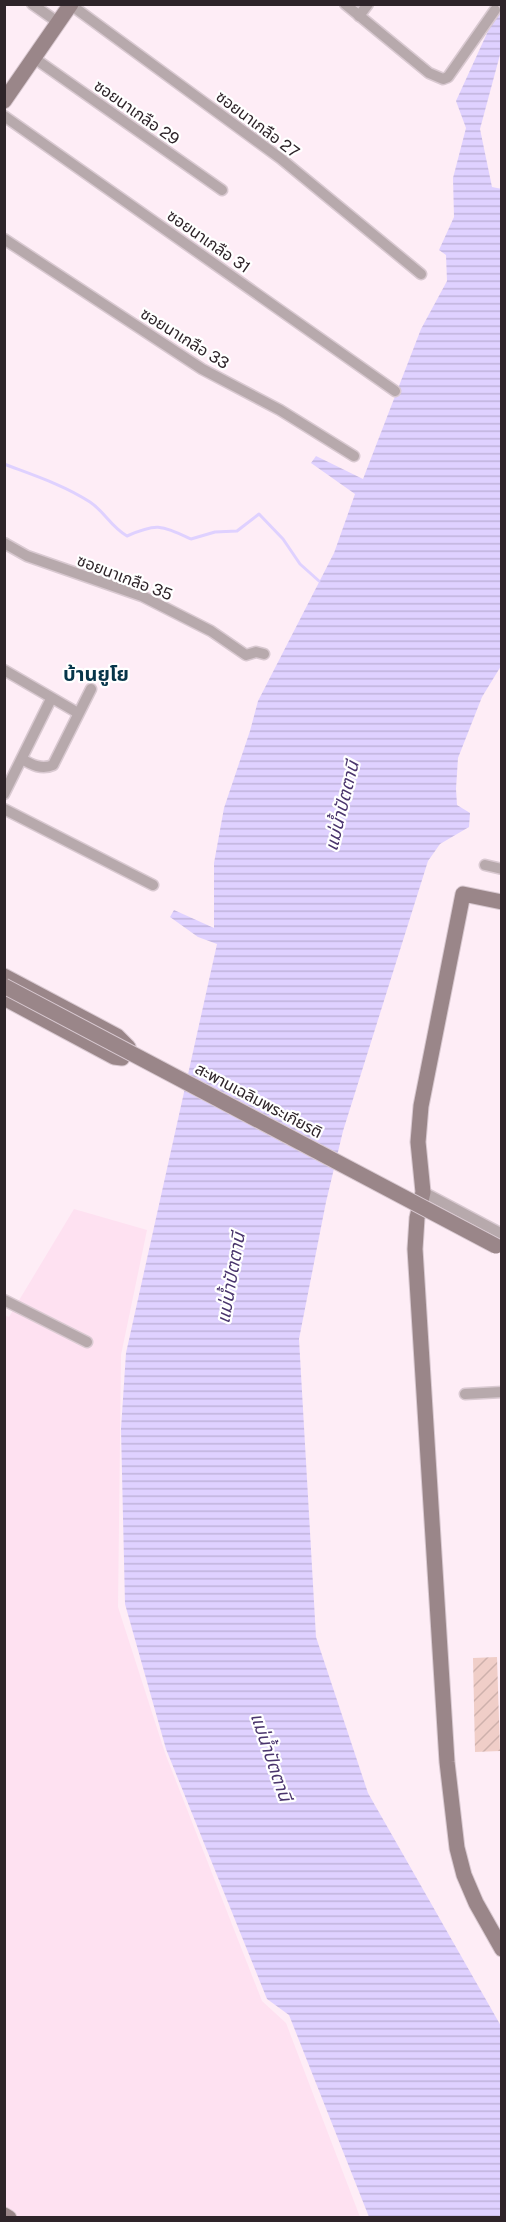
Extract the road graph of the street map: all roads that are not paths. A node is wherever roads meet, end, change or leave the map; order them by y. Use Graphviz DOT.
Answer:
graph roads {
  1 [pos="32,4"];
  2 [pos="345,4"];
  3 [pos="368,4"];
  4 [pos="71,5"];
  5 [pos="495,10"];
  6 [pos="358,16"];
  7 [pos="59,23"];
  8 [pos="34,58"];
  9 [pos="4,101"];
  10 [pos="4,116"];
  11 [pos="222,190"];
  12 [pos="4,239"];
  13 [pos="421,274"];
  14 [pos="395,391"];
  15 [pos="354,456"];
  16 [pos="4,543"];
  17 [pos="264,654"];
  18 [pos="4,670"];
  19 [pos="91,689"];
  20 [pos="51,699"];
  21 [pos="78,713"];
  22 [pos="22,759"];
  23 [pos="9,772"];
  24 [pos="4,794"];
  25 [pos="4,809"];
  26 [pos="485,865"];
  27 [pos="501,869"];
  28 [pos="153,885"];
  29 [pos="501,902"];
  30 [pos="4,976"];
  31 [pos="4,986"];
  32 [pos="4,998"];
  33 [pos="423,1192"];
  34 [pos="500,1243"];
  35 [pos="4,1299"];
  36 [pos="87,1342"];
  37 [pos="501,1392"];
  38 [pos="465,1394"];
  39 [pos="501,1949"];
  40 [pos="4,2215"];
  41 [pos="9,2217"];
  1 -- 7 [label="street"];
  2 -- 6 [label="street"];
  3 -- 6 [label="street"];
  4 -- 7 [label="street"];
  4 -- 13 [label="street, ซอยนาเกลือ 27"];
  5 -- 6 [label="street"];
  7 -- 8 [label="street"];
  8 -- 9 [label="street"];
  8 -- 11 [label="street, ซอยนาเกลือ 29"];
  10 -- 14 [label="street, ซอยนาเกลือ 31"];
  12 -- 15 [label="street, ซอยนาเกลือ 33"];
  16 -- 17 [label="street, ซอยนาเกลือ 35"];
  18 -- 20 [label="street"];
  19 -- 21 [label="street"];
  20 -- 21 [label="street"];
  20 -- 22 [label="street"];
  21 -- 22 [label="street"];
  22 -- 23 [label="street"];
  23 -- 24 [label="street"];
  25 -- 28 [label="street"];
  26 -- 27 [label="street"];
  29 -- 33 [label="street"];
  30 -- 32 [label="street"];
  31 -- 34 [label="street, สะพานเฉลิมพระเกียรติ, bridge"];
  33 -- 34 [label="street"];
  33 -- 39 [label="street"];
  35 -- 36 [label="street"];
  37 -- 38 [label="street"];
  40 -- 41 [label="street"];
}
